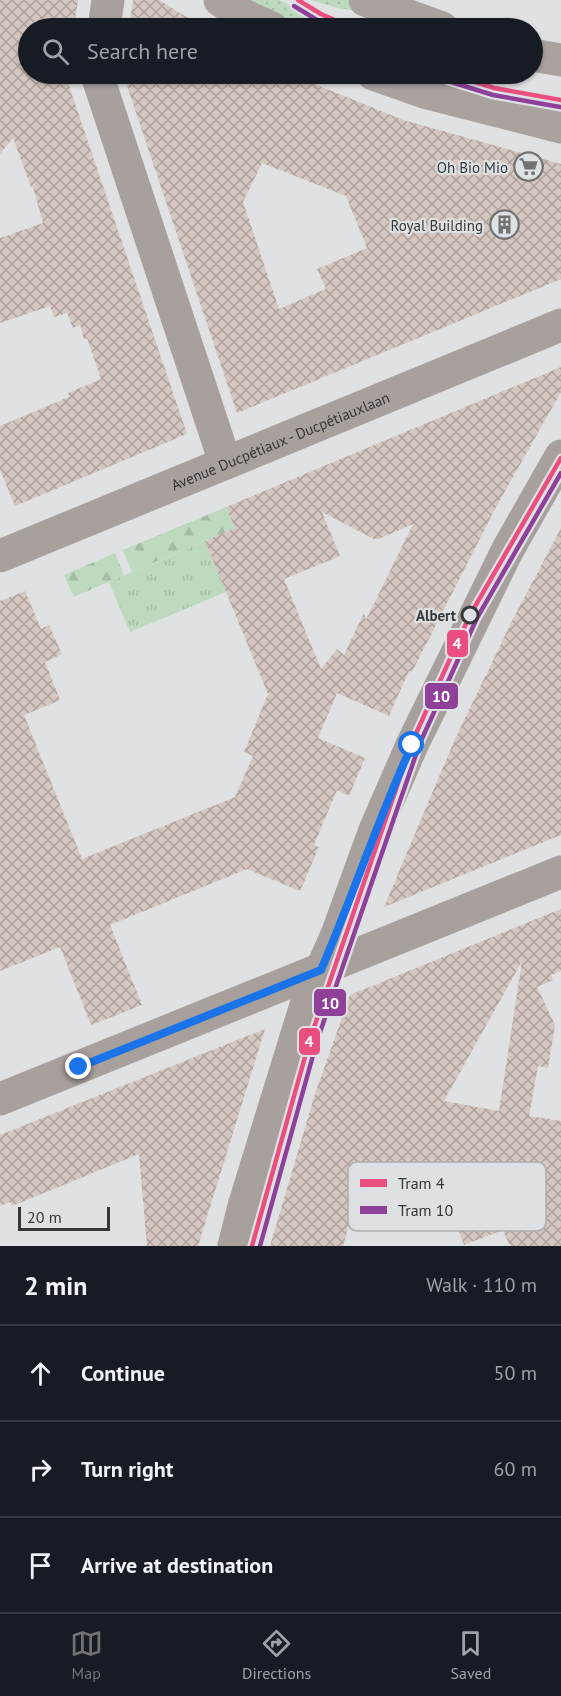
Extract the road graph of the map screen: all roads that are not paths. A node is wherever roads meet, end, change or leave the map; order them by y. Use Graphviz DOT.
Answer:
graph roads {
  1 [pos="108,0"];
  2 [pos="220,0"];
  3 [pos="365,0"];
  4 [pos="105,18"];
  5 [pos="250,18"];
  6 [pos="414,18"];
  7 [pos="543,57"];
  8 [pos="561,60"];
  9 [pos="100,84"];
  10 [pos="402,84"];
  11 [pos="561,127"];
  12 [pos="561,326"];
  13 [pos="561,456"];
  14 [pos="225,462"];
  15 [pos="0,556"];
  16 [pos="561,872"];
  17 [pos="321,970"];
  18 [pos="0,1099"];
  19 [pos="234,1246"];
  1 -- 4 [label="street"];
  2 -- 5 [label="main road"];
  3 -- 6 [label="main road"];
  7 -- 8 [label="main road"];
  9 -- 14 [label="street"];
  10 -- 11 [label="main road"];
  12 -- 14 [label="street, Avenue Ducpétiaux - Ducpétiauxlaan"];
  13 -- 17 [label="street"];
  14 -- 15 [label="street, Avenue Ducpétiaux - Ducpétiauxlaan"];
  16 -- 17 [label="street"];
  17 -- 18 [label="street"];
  17 -- 19 [label="street"];
}
